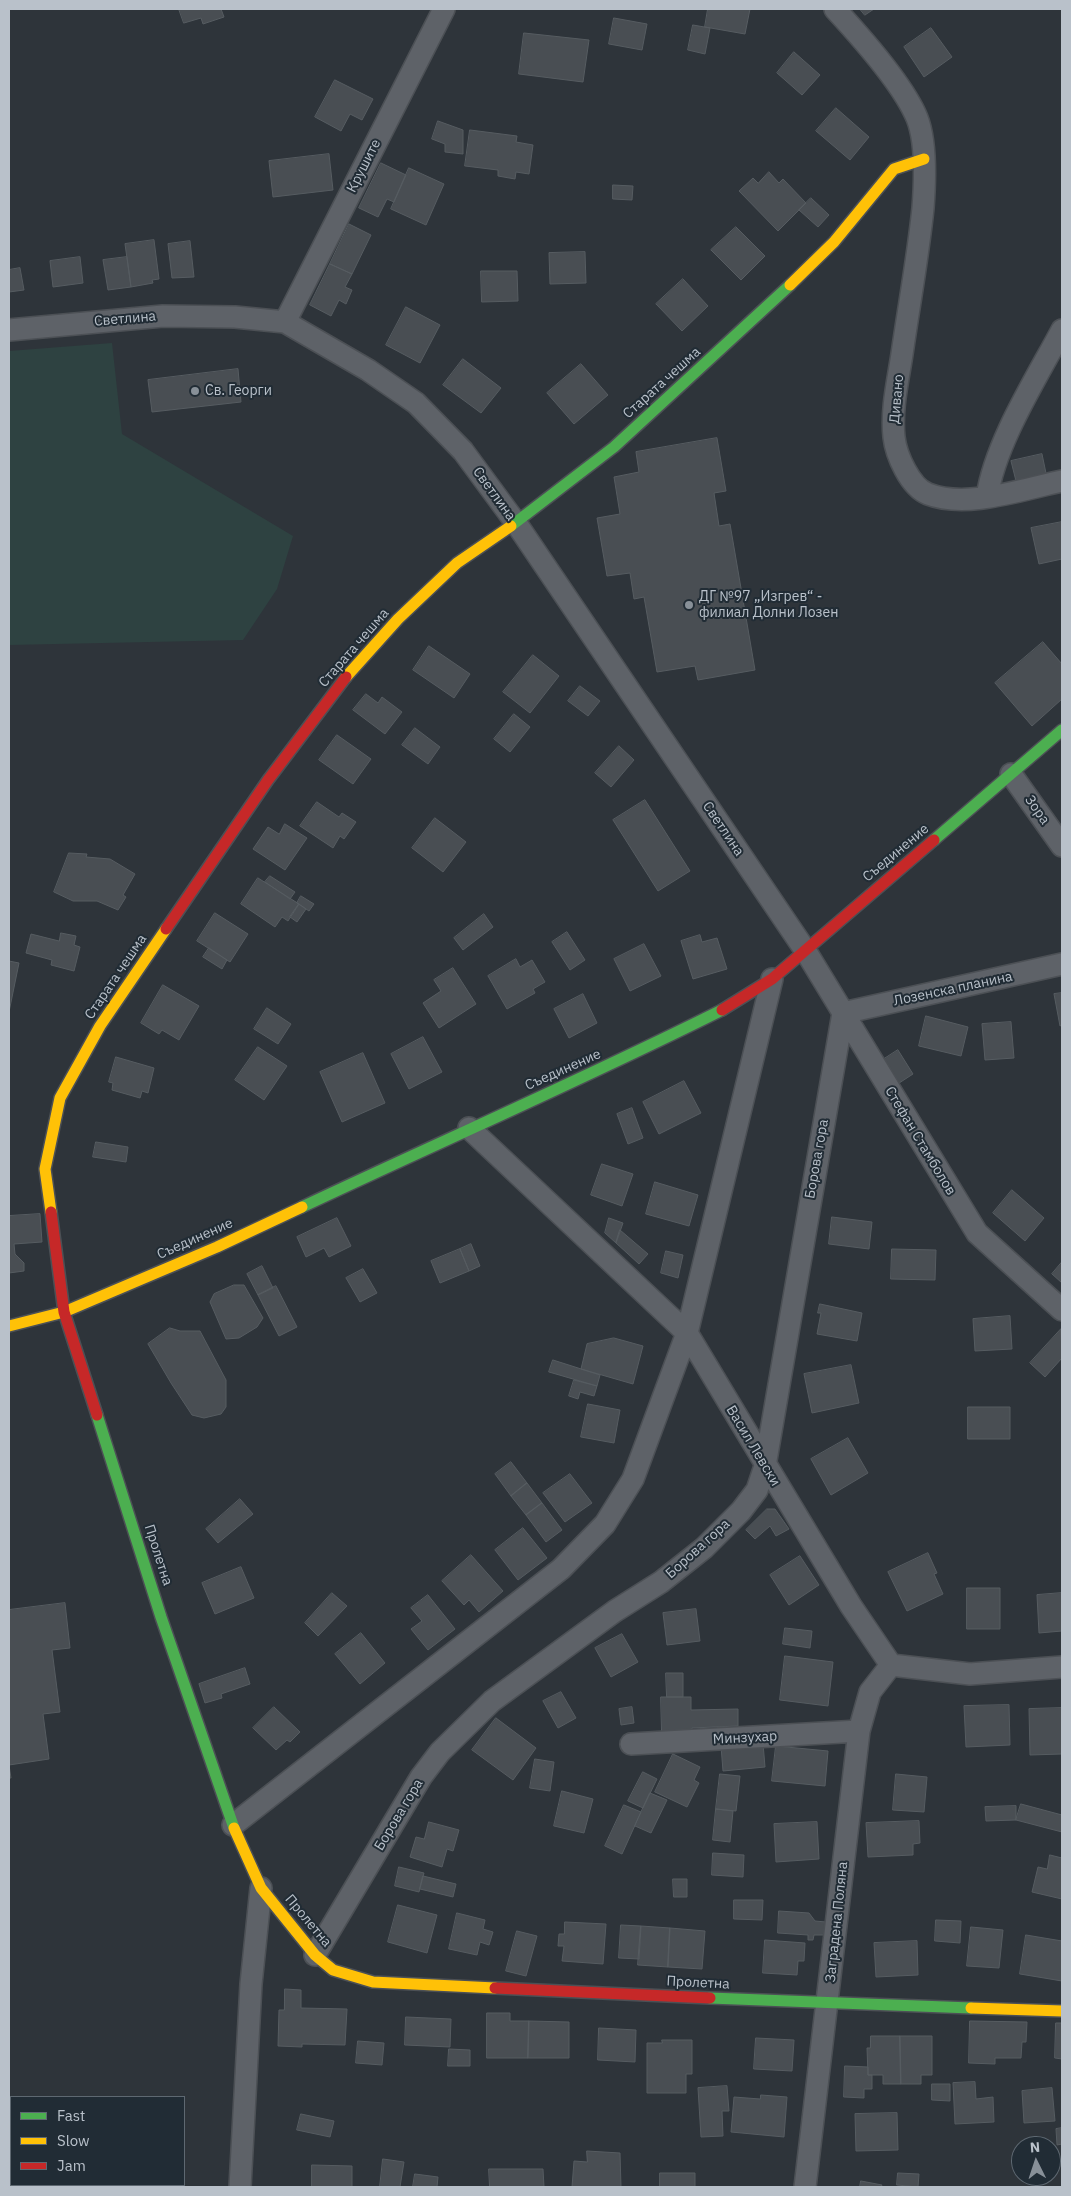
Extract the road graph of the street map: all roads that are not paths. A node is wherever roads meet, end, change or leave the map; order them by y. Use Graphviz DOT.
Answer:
graph roads {
  1 [pos="444,9"];
  2 [pos="835,9"];
  3 [pos="924,159"];
  4 [pos="285,322"];
  5 [pos="9,330"];
  6 [pos="1062,330"];
  7 [pos="1062,481"];
  8 [pos="987,497"];
  9 [pos="516,524"];
  10 [pos="1062,730"];
  11 [pos="1011,774"];
  12 [pos="1062,846"];
  13 [pos="805,950"];
  14 [pos="1062,964"];
  15 [pos="772,979"];
  16 [pos="843,1013"];
  17 [pos="469,1128"];
  18 [pos="1062,1310"];
  19 [pos="64,1312"];
  20 [pos="9,1326"];
  21 [pos="687,1333"];
  22 [pos="765,1466"];
  23 [pos="891,1664"];
  24 [pos="1062,1667"];
  25 [pos="859,1731"];
  26 [pos="631,1744"];
  27 [pos="234,1825"];
  28 [pos="261,1888"];
  29 [pos="315,1955"];
  30 [pos="828,2004"];
  31 [pos="1062,2011"];
  32 [pos="240,2187"];
  33 [pos="805,2187"];
  1 -- 4 [label="street, Крушите"];
  2 -- 3 [label="street, Дивано"];
  3 -- 8 [label="street, Дивано"];
  3 -- 9 [label="street, Старата чешма"];
  4 -- 5 [label="street, Светлина"];
  4 -- 9 [label="street, Светлина"];
  6 -- 8 [label="street"];
  7 -- 8 [label="street, Дивано"];
  9 -- 13 [label="street, Светлина"];
  9 -- 19 [label="street, Старата чешма"];
  10 -- 11 [label="street, Съединение"];
  11 -- 12 [label="street, Зора"];
  11 -- 13 [label="street, Съединение"];
  13 -- 15 [label="street, Съединение"];
  13 -- 16 [label="street, Стефан Стамболов"];
  14 -- 16 [label="street, Лозенска планина"];
  15 -- 17 [label="street, Съединение"];
  15 -- 21 [label="street"];
  16 -- 18 [label="street, Стефан Стамболов"];
  16 -- 22 [label="street, Борова гора"];
  17 -- 19 [label="street, Съединение"];
  17 -- 21 [label="street, Васил Левски"];
  19 -- 20 [label="street, Съединение"];
  19 -- 27 [label="street, Пролетна"];
  21 -- 22 [label="street, Васил Левски"];
  21 -- 27 [label="street"];
  22 -- 23 [label="street, Васил Левски"];
  22 -- 29 [label="street, Борова гора"];
  23 -- 24 [label="street"];
  23 -- 25 [label="street, Заградена Поляна"];
  25 -- 26 [label="street, Минзухар"];
  25 -- 30 [label="street, Заградена Поляна"];
  27 -- 28 [label="street, Пролетна"];
  28 -- 29 [label="street, Пролетна"];
  28 -- 32 [label="street"];
  29 -- 30 [label="street, Пролетна"];
  30 -- 31 [label="street, Пролетна"];
  30 -- 33 [label="street, Заградена Поляна"];
}
